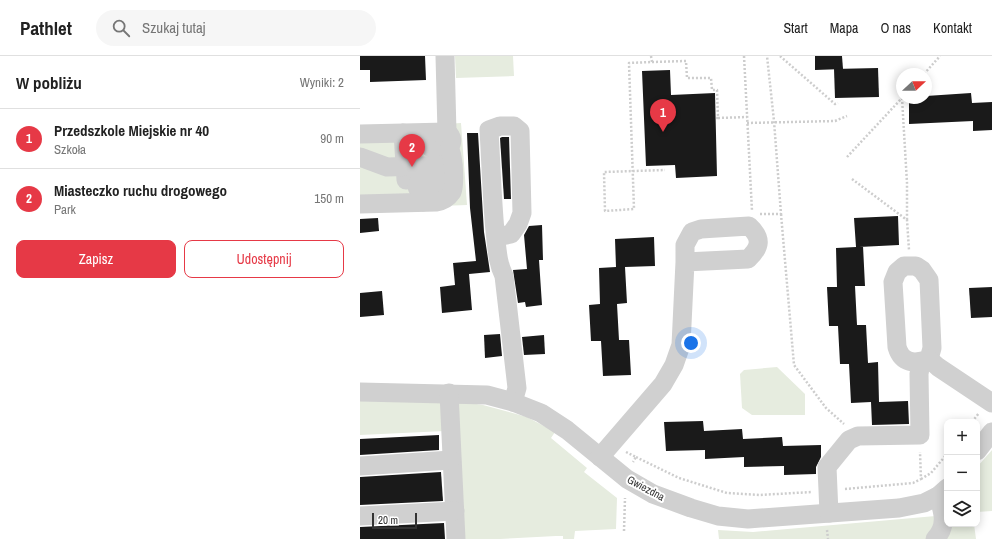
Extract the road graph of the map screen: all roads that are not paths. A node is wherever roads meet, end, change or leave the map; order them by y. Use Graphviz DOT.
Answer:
graph roads {
  1 [pos="445,56"];
  2 [pos="361,134"];
  3 [pos="403,139"];
  4 [pos="450,148"];
  5 [pos="361,157"];
  6 [pos="404,167"];
  7 [pos="421,195"];
  8 [pos="360,204"];
  9 [pos="496,237"];
  10 [pos="685,262"];
  11 [pos="925,361"];
  12 [pos="360,392"];
  13 [pos="449,394"];
  14 [pos="513,402"];
  15 [pos="992,402"];
  16 [pos="992,432"];
  17 [pos="980,447"];
  18 [pos="600,457"];
  19 [pos="452,460"];
  20 [pos="360,466"];
  21 [pos="943,492"];
  22 [pos="455,511"];
  23 [pos="829,513"];
  24 [pos="360,516"];
  25 [pos="456,539"];
  26 [pos="935,539"];
  1 -- 4 [label="street"];
  2 -- 3 [label="street"];
  2 -- 5 [label="street"];
  3 -- 4 [label="street"];
  3 -- 6 [label="street"];
  4 -- 6 [label="street"];
  4 -- 7 [label="street"];
  5 -- 6 [label="street"];
  6 -- 7 [label="street"];
  7 -- 8 [label="street"];
  9 -- 9 [label="street"];
  9 -- 14 [label="street"];
  10 -- 18 [label="street"];
  11 -- 11 [label="street"];
  11 -- 15 [label="street"];
  11 -- 23 [label="street"];
  12 -- 13 [label="street, Gwiezdna"];
  13 -- 14 [label="street, Gwiezdna"];
  13 -- 19 [label="street"];
  14 -- 18 [label="street, Gwiezdna"];
  16 -- 17 [label="street"];
  18 -- 23 [label="street, Gwiezdna"];
  19 -- 20 [label="street"];
  19 -- 22 [label="street"];
  21 -- 23 [label="street, Gwiezdna"];
  21 -- 26 [label="street"];
  22 -- 24 [label="street"];
  22 -- 25 [label="street"];
}
